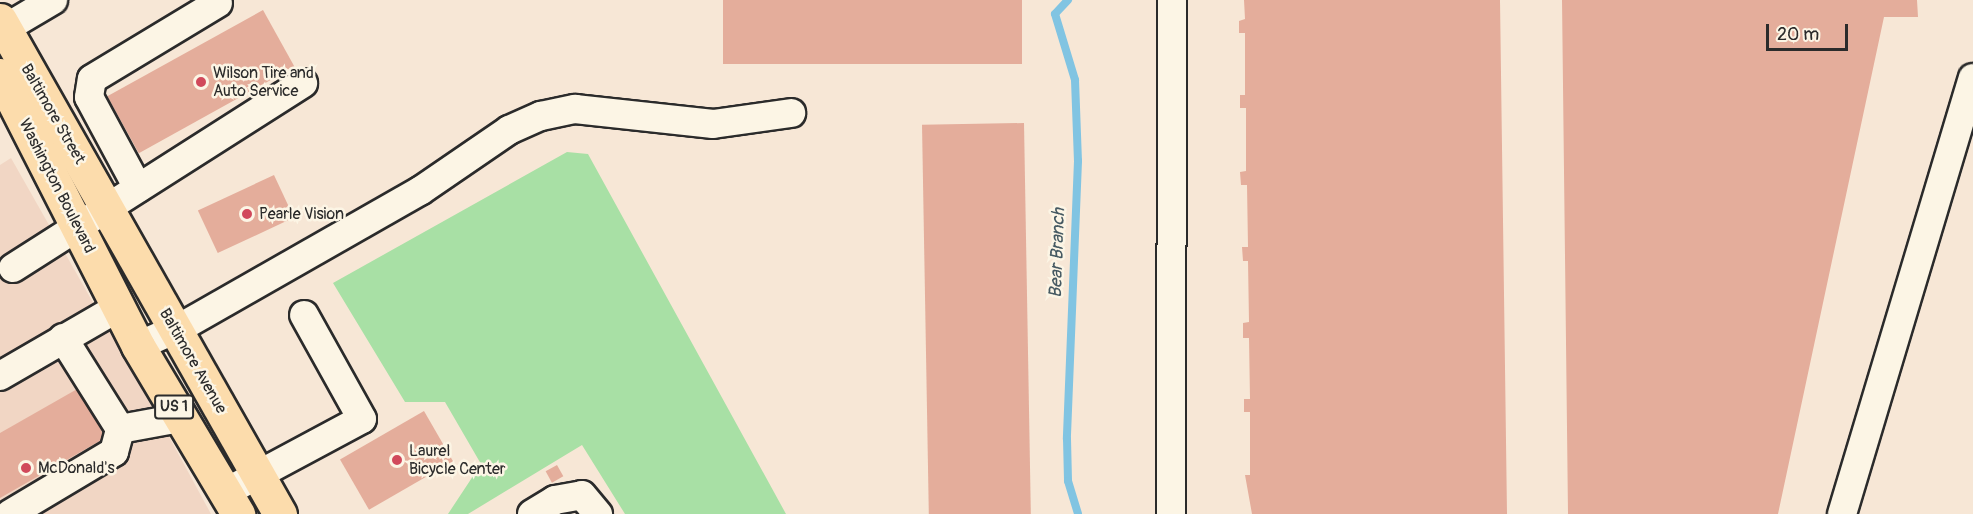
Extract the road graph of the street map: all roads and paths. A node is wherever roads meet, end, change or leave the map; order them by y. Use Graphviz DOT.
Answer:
graph roads {
  1 [pos="53,0"];
  2 [pos="1172,0"];
  3 [pos="218,3"];
  4 [pos="2,24"];
  5 [pos="0,75"];
  6 [pos="1973,78"];
  7 [pos="303,83"];
  8 [pos="791,113"];
  9 [pos="138,188"];
  10 [pos="106,207"];
  11 [pos="79,227"];
  12 [pos="13,268"];
  13 [pos="117,302"];
  14 [pos="304,315"];
  15 [pos="175,330"];
  16 [pos="63,338"];
  17 [pos="138,346"];
  18 [pos="0,376"];
  19 [pos="180,418"];
  20 [pos="120,429"];
  21 [pos="257,474"];
  22 [pos="232,503"];
  23 [pos="10,514"];
  24 [pos="280,514"];
  25 [pos="532,514"];
  26 [pos="598,514"];
  27 [pos="1171,514"];
  28 [pos="1842,514"];
  1 -- 4 [label="street"];
  2 -- 27 [label="street"];
  3 -- 9 [label="street"];
  4 -- 10 [label="main road, Baltimore Street / US 1"];
  5 -- 11 [label="main road, Washington Boulevard / US 1"];
  6 -- 28 [label="street"];
  7 -- 9 [label="street"];
  8 -- 15 [label="street"];
  9 -- 10 [label="street"];
  10 -- 11 [label="street"];
  10 -- 15 [label="main road, Baltimore Avenue / US 1"];
  11 -- 12 [label="street"];
  11 -- 13 [label="main road, Washington Boulevard / US 1"];
  13 -- 16 [label="street"];
  13 -- 17 [label="main road, US 1"];
  14 -- 21 [label="street"];
  15 -- 17 [label="street"];
  15 -- 21 [label="main road, Baltimore Avenue / US 1"];
  16 -- 18 [label="street"];
  16 -- 20 [label="street"];
  17 -- 19 [label="main road, US 1"];
  19 -- 20 [label="street"];
  19 -- 22 [label="main road, US 1"];
  20 -- 23 [label="street"];
  21 -- 22 [label="street"];
  21 -- 24 [label="main road, Baltimore Avenue / US 1"];
  25 -- 26 [label="street"];
}
